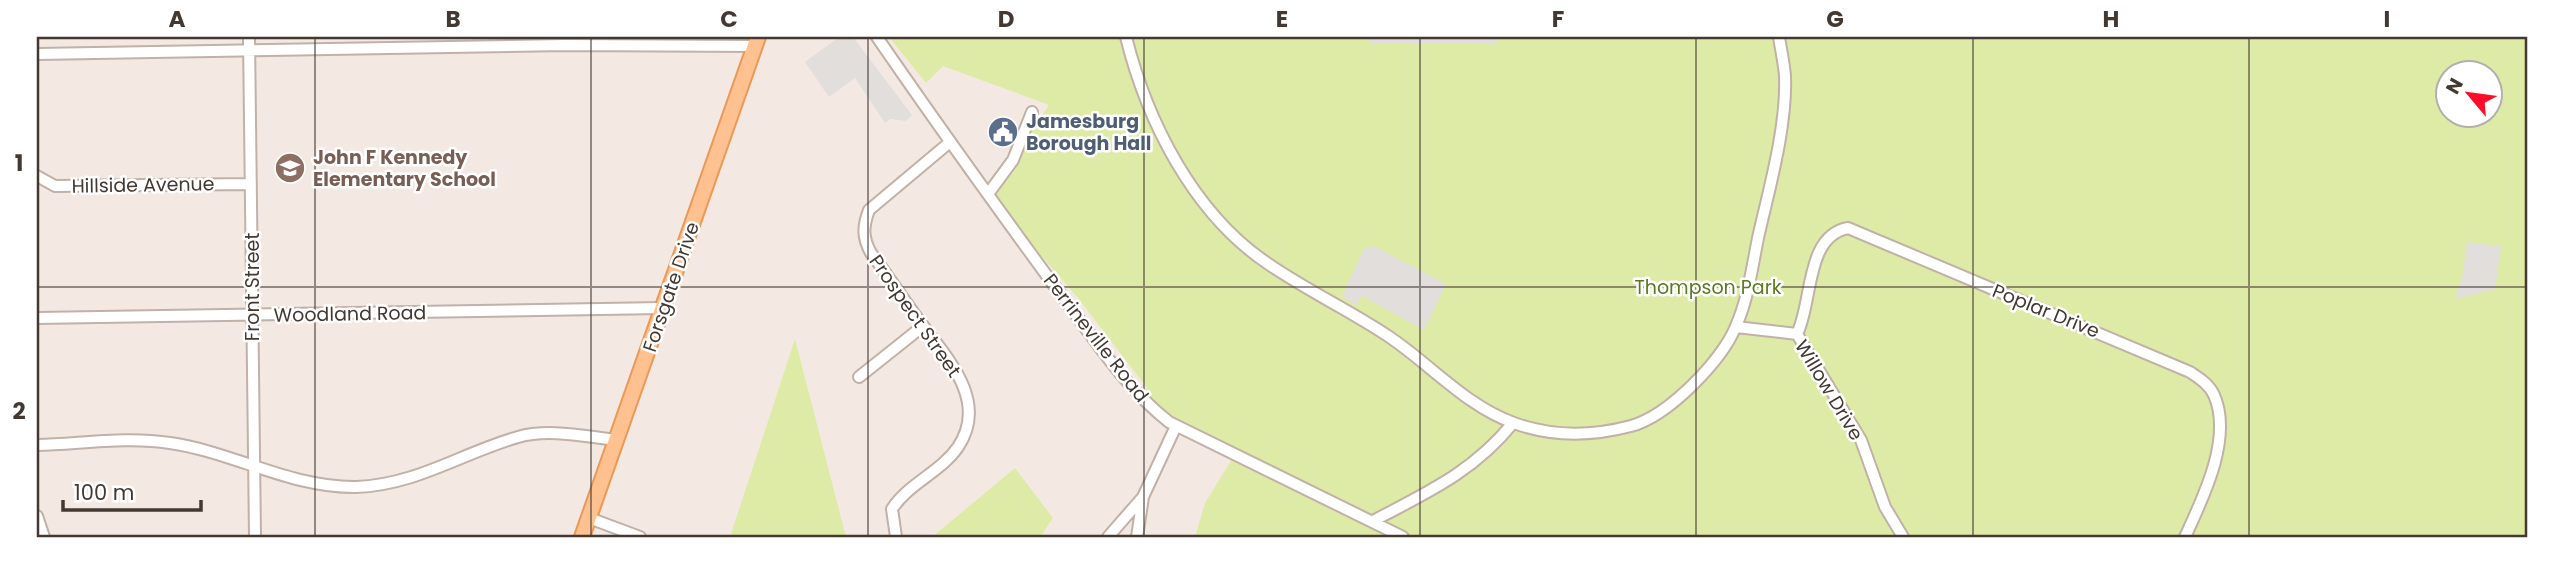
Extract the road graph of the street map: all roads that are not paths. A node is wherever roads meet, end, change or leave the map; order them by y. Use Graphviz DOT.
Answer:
graph roads {
  1 [pos="249,37"];
  2 [pos="877,37"];
  3 [pos="1126,37"];
  4 [pos="1779,37"];
  5 [pos="627,41"];
  6 [pos="757,41"];
  7 [pos="249,50"];
  8 [pos="37,54"];
  9 [pos="1032,112"];
  10 [pos="950,142"];
  11 [pos="37,176"];
  12 [pos="251,184"];
  13 [pos="988,194"];
  14 [pos="663,309"];
  15 [pos="251,316"];
  16 [pos="37,318"];
  17 [pos="923,326"];
  18 [pos="1736,327"];
  19 [pos="1797,334"];
  20 [pos="859,377"];
  21 [pos="1513,423"];
  22 [pos="1177,426"];
  23 [pos="618,440"];
  24 [pos="37,445"];
  25 [pos="254,467"];
  26 [pos="1143,497"];
  27 [pos="37,516"];
  28 [pos="589,518"];
  29 [pos="1373,521"];
  30 [pos="44,537"];
  31 [pos="255,537"];
  32 [pos="582,537"];
  33 [pos="640,537"];
  34 [pos="897,537"];
  35 [pos="1108,537"];
  36 [pos="1137,537"];
  37 [pos="1403,537"];
  38 [pos="1903,537"];
  39 [pos="2185,537"];
  1 -- 7 [label="street, Front Street"];
  2 -- 10 [label="street, Perrineville Road"];
  3 -- 21 [label="street"];
  4 -- 18 [label="street"];
  5 -- 6 [label="street"];
  5 -- 7 [label="street"];
  6 -- 14 [label="main road, Forsgate Drive"];
  7 -- 8 [label="street"];
  7 -- 12 [label="street, Front Street"];
  9 -- 13 [label="street"];
  10 -- 13 [label="street, Perrineville Road"];
  10 -- 17 [label="street, Prospect Street"];
  11 -- 12 [label="street, Hillside Avenue"];
  12 -- 15 [label="street, Front Street"];
  13 -- 22 [label="street, Perrineville Road"];
  14 -- 15 [label="street, Woodland Road"];
  14 -- 23 [label="main road, Forsgate Drive"];
  15 -- 16 [label="street, Woodland Road"];
  15 -- 25 [label="street, Front Street"];
  17 -- 20 [label="street"];
  17 -- 34 [label="street, Prospect Street"];
  18 -- 19 [label="street, Willow Drive"];
  18 -- 21 [label="street"];
  19 -- 38 [label="street, Willow Drive"];
  19 -- 39 [label="street, Poplar Drive"];
  21 -- 29 [label="street"];
  22 -- 26 [label="street"];
  22 -- 29 [label="street, Perrineville Road"];
  23 -- 25 [label="street"];
  23 -- 28 [label="main road, Forsgate Drive"];
  24 -- 25 [label="street"];
  25 -- 31 [label="street, Front Street"];
  26 -- 35 [label="street"];
  26 -- 36 [label="street"];
  27 -- 30 [label="street"];
  28 -- 32 [label="main road, Forsgate Drive"];
  28 -- 33 [label="street"];
  29 -- 37 [label="street, Perrineville Road"];
}
